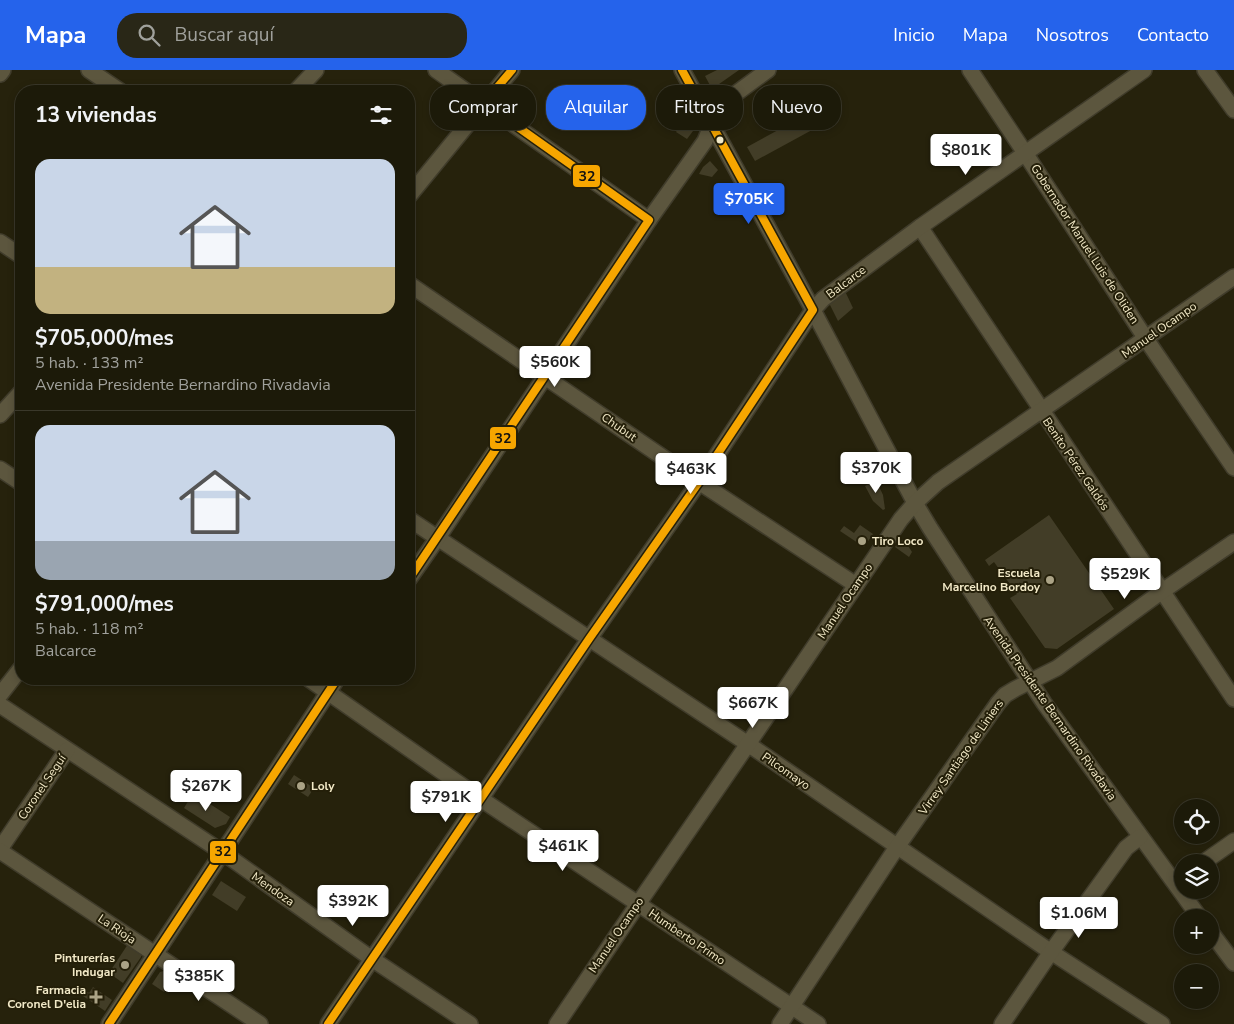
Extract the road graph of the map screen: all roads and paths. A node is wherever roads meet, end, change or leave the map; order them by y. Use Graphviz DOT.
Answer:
graph roads {
  1 [pos="4,70"];
  2 [pos="90,70"];
  3 [pos="316,70"];
  4 [pos="436,70"];
  5 [pos="512,70"];
  6 [pos="682,70"];
  7 [pos="768,70"];
  8 [pos="970,70"];
  9 [pos="1144,70"];
  10 [pos="1206,70"];
  11 [pos="0,74"];
  12 [pos="111,85"];
  13 [pos="302,85"];
  14 [pos="458,85"];
  15 [pos="499,85"];
  16 [pos="690,85"];
  17 [pos="743,88"];
  18 [pos="1234,110"];
  19 [pos="462,130"];
  20 [pos="522,130"];
  21 [pos="709,130"];
  22 [pos="714,130"];
  23 [pos="1026,153"];
  24 [pos="415,189"];
  25 [pos="649,220"];
  26 [pos="920,227"];
  27 [pos="0,242"];
  28 [pos="15,252"];
  29 [pos="1234,278"];
  30 [pos="415,288"];
  31 [pos="813,310"];
  32 [pos="1146,339"];
  33 [pos="545,376"];
  34 [pos="15,399"];
  35 [pos="1041,411"];
  36 [pos="0,416"];
  37 [pos="1234,468"];
  38 [pos="0,469"];
  39 [pos="15,479"];
  40 [pos="699,482"];
  41 [pos="915,503"];
  42 [pos="415,523"];
  43 [pos="437,539"];
  44 [pos="1234,542"];
  45 [pos="415,570"];
  46 [pos="856,585"];
  47 [pos="1161,592"];
  48 [pos="589,640"];
  49 [pos="15,675"];
  50 [pos="1029,682"];
  51 [pos="318,685"];
  52 [pos="333,685"];
  53 [pos="328,692"];
  54 [pos="0,694"];
  55 [pos="1234,700"];
  56 [pos="0,705"];
  57 [pos="748,744"];
  58 [pos="67,750"];
  59 [pos="481,798"];
  60 [pos="1140,837"];
  61 [pos="1234,841"];
  62 [pos="897,847"];
  63 [pos="0,850"];
  64 [pos="222,852"];
  65 [pos="1215,854"];
  66 [pos="1174,874"];
  67 [pos="638,904"];
  68 [pos="1219,943"];
  69 [pos="1051,952"];
  70 [pos="155,955"];
  71 [pos="372,959"];
  72 [pos="1234,964"];
  73 [pos="792,1007"];
  74 [pos="109,1024"];
  75 [pos="260,1024"];
  76 [pos="328,1024"];
  77 [pos="470,1024"];
  78 [pos="557,1024"];
  79 [pos="780,1024"];
  80 [pos="818,1024"];
  81 [pos="1002,1024"];
  82 [pos="1162,1024"];
  1 -- 11 [label="street"];
  2 -- 12 [label="street"];
  3 -- 13 [label="street"];
  4 -- 14 [label="street"];
  5 -- 15 [label="street"];
  6 -- 16 [label="street, Avenida Presidente Bernardino Rivadavia"];
  7 -- 17 [label="street"];
  8 -- 23 [label="street, Gobernador Manuel Luis de Oliden"];
  9 -- 23 [label="street, Balcarce"];
  10 -- 18 [label="street"];
  19 -- 24 [label="street"];
  20 -- 25 [label="street"];
  21 -- 25 [label="street"];
  22 -- 31 [label="street, Avenida Presidente Bernardino Rivadavia"];
  23 -- 26 [label="street, Balcarce"];
  23 -- 32 [label="street, Gobernador Manuel Luis de Oliden"];
  25 -- 33 [label="street"];
  26 -- 31 [label="street, Balcarce"];
  26 -- 35 [label="street, Benito Pérez Galdós"];
  27 -- 28 [label="street"];
  29 -- 32 [label="street, Manuel Ocampo"];
  30 -- 33 [label="street, Chubut"];
  31 -- 40 [label="street, Balcarce"];
  31 -- 41 [label="street, Avenida Presidente Bernardino Rivadavia"];
  32 -- 35 [label="street, Manuel Ocampo"];
  32 -- 37 [label="street, Gobernador Manuel Luis de Oliden"];
  33 -- 40 [label="street, Chubut"];
  33 -- 43 [label="street"];
  34 -- 36 [label="street"];
  35 -- 41 [label="street, Manuel Ocampo"];
  35 -- 47 [label="street, Benito Pérez Galdós"];
  38 -- 39 [label="street"];
  40 -- 46 [label="street, Chubut"];
  40 -- 48 [label="street, Balcarce"];
  41 -- 46 [label="street, Manuel Ocampo"];
  41 -- 50 [label="street, Avenida Presidente Bernardino Rivadavia"];
  42 -- 43 [label="street, Pilcomayo"];
  43 -- 45 [label="street"];
  43 -- 48 [label="street, Pilcomayo"];
  44 -- 47 [label="street, Virrey Santiago de Liniers"];
  46 -- 57 [label="street, Manuel Ocampo"];
  47 -- 50 [label="street, Virrey Santiago de Liniers"];
  47 -- 55 [label="street, Benito Pérez Galdós"];
  48 -- 57 [label="street, Pilcomayo"];
  48 -- 59 [label="street, Balcarce"];
  49 -- 54 [label="street"];
  50 -- 60 [label="street, Avenida Presidente Bernardino Rivadavia"];
  50 -- 62 [label="street, Virrey Santiago de Liniers"];
  51 -- 53 [label="street, Humberto Primo"];
  52 -- 53 [label="street"];
  53 -- 59 [label="street, Humberto Primo"];
  53 -- 64 [label="street"];
  56 -- 58 [label="street, Mendoza"];
  57 -- 62 [label="street, Pilcomayo"];
  57 -- 67 [label="street, Manuel Ocampo"];
  58 -- 63 [label="street, Coronel Seguí"];
  58 -- 64 [label="street, Mendoza"];
  59 -- 67 [label="street, Humberto Primo"];
  59 -- 71 [label="street, Balcarce"];
  60 -- 66 [label="street, Avenida Presidente Bernardino Rivadavia"];
  60 -- 69 [label="street"];
  61 -- 65 [label="street"];
  62 -- 69 [label="street, Pilcomayo"];
  62 -- 73 [label="street, Virrey Santiago de Liniers"];
  63 -- 70 [label="street, La Rioja"];
  64 -- 70 [label="street"];
  64 -- 71 [label="street, Mendoza"];
  67 -- 73 [label="street, Humberto Primo"];
  67 -- 78 [label="street, Manuel Ocampo"];
  68 -- 72 [label="street"];
  69 -- 81 [label="street"];
  69 -- 82 [label="street, Pilcomayo"];
  70 -- 74 [label="street"];
  70 -- 75 [label="street, La Rioja"];
  71 -- 76 [label="street, Balcarce"];
  71 -- 77 [label="street, Mendoza"];
  73 -- 79 [label="street, Virrey Santiago de Liniers"];
  73 -- 80 [label="street, Humberto Primo"];
}
